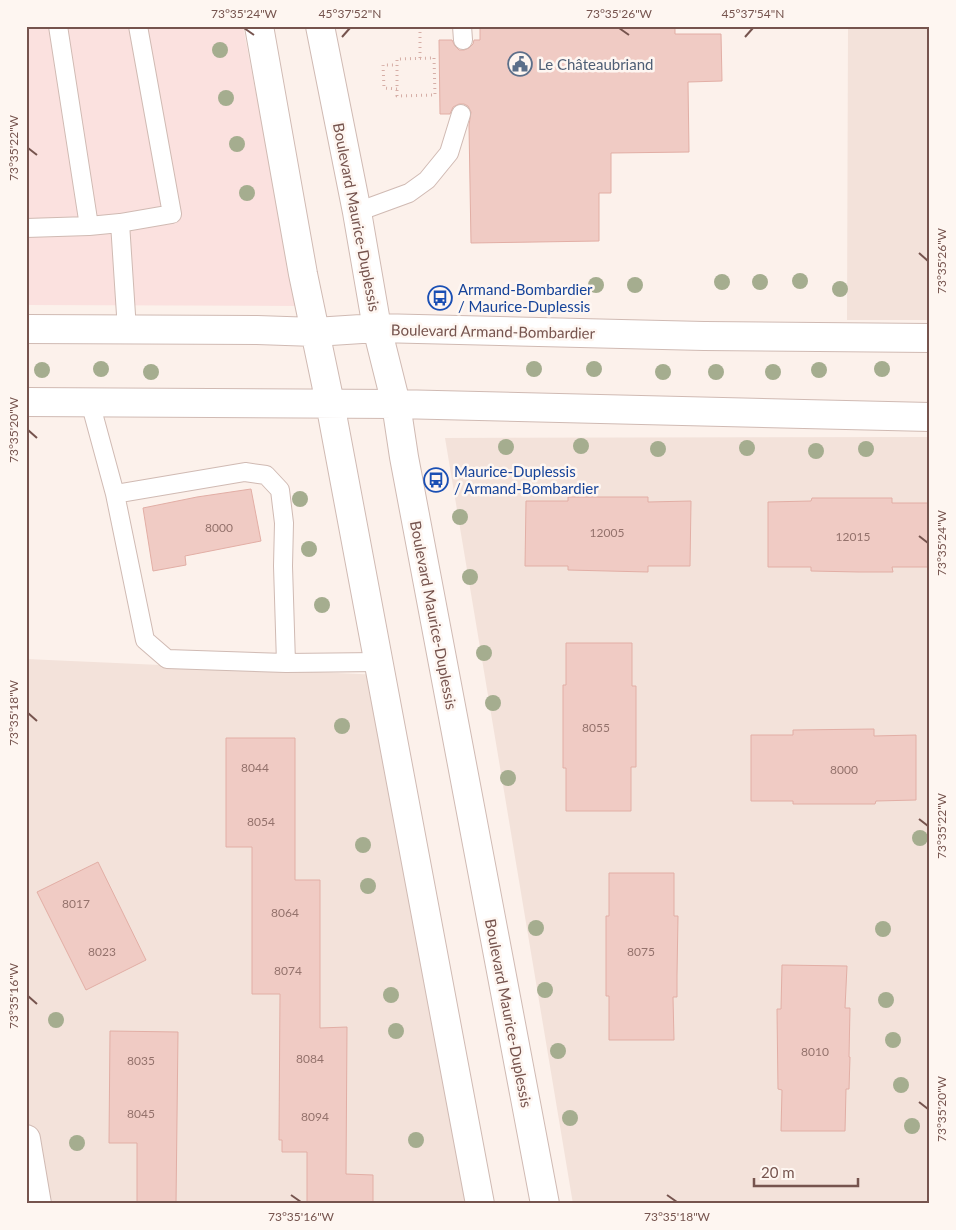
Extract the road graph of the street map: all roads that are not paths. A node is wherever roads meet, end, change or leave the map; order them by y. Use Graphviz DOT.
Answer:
graph roads {
  1 [pos="58,26"];
  2 [pos="138,26"];
  3 [pos="260,26"];
  4 [pos="320,26"];
  5 [pos="461,114"];
  6 [pos="357,212"];
  7 [pos="120,223"];
  8 [pos="89,226"];
  9 [pos="26,228"];
  10 [pos="377,328"];
  11 [pos="26,329"];
  12 [pos="127,330"];
  13 [pos="315,332"];
  14 [pos="930,338"];
  15 [pos="26,402"];
  16 [pos="90,402"];
  17 [pos="330,404"];
  18 [pos="396,404"];
  19 [pos="930,417"];
  20 [pos="115,494"];
  21 [pos="286,662"];
  22 [pos="378,662"];
  23 [pos="26,1139"];
  24 [pos="37,1204"];
  25 [pos="480,1204"];
  26 [pos="545,1204"];
  1 -- 8 [label="lane"];
  2 -- 7 [label="lane"];
  3 -- 13 [label="street"];
  4 -- 6 [label="street, Boulevard Maurice-Duplessis"];
  5 -- 6 [label="lane"];
  6 -- 10 [label="street, Boulevard Maurice-Duplessis"];
  7 -- 8 [label="lane"];
  7 -- 12 [label="lane"];
  8 -- 9 [label="lane"];
  10 -- 13 [label="street, Boulevard Armand-Bombardier"];
  10 -- 14 [label="street, Boulevard Armand-Bombardier"];
  10 -- 18 [label="street, Boulevard Maurice-Duplessis"];
  11 -- 12 [label="street, Boulevard Armand-Bombardier"];
  12 -- 13 [label="street, Boulevard Armand-Bombardier"];
  13 -- 17 [label="street"];
  15 -- 16 [label="street"];
  16 -- 17 [label="street"];
  16 -- 20 [label="lane"];
  17 -- 18 [label="street"];
  17 -- 22 [label="street"];
  18 -- 19 [label="street"];
  18 -- 26 [label="street, Boulevard Maurice-Duplessis"];
  20 -- 21 [label="lane"];
  20 -- 21 [label="lane"];
  21 -- 22 [label="lane"];
  22 -- 25 [label="street"];
  23 -- 24 [label="street"];
}
